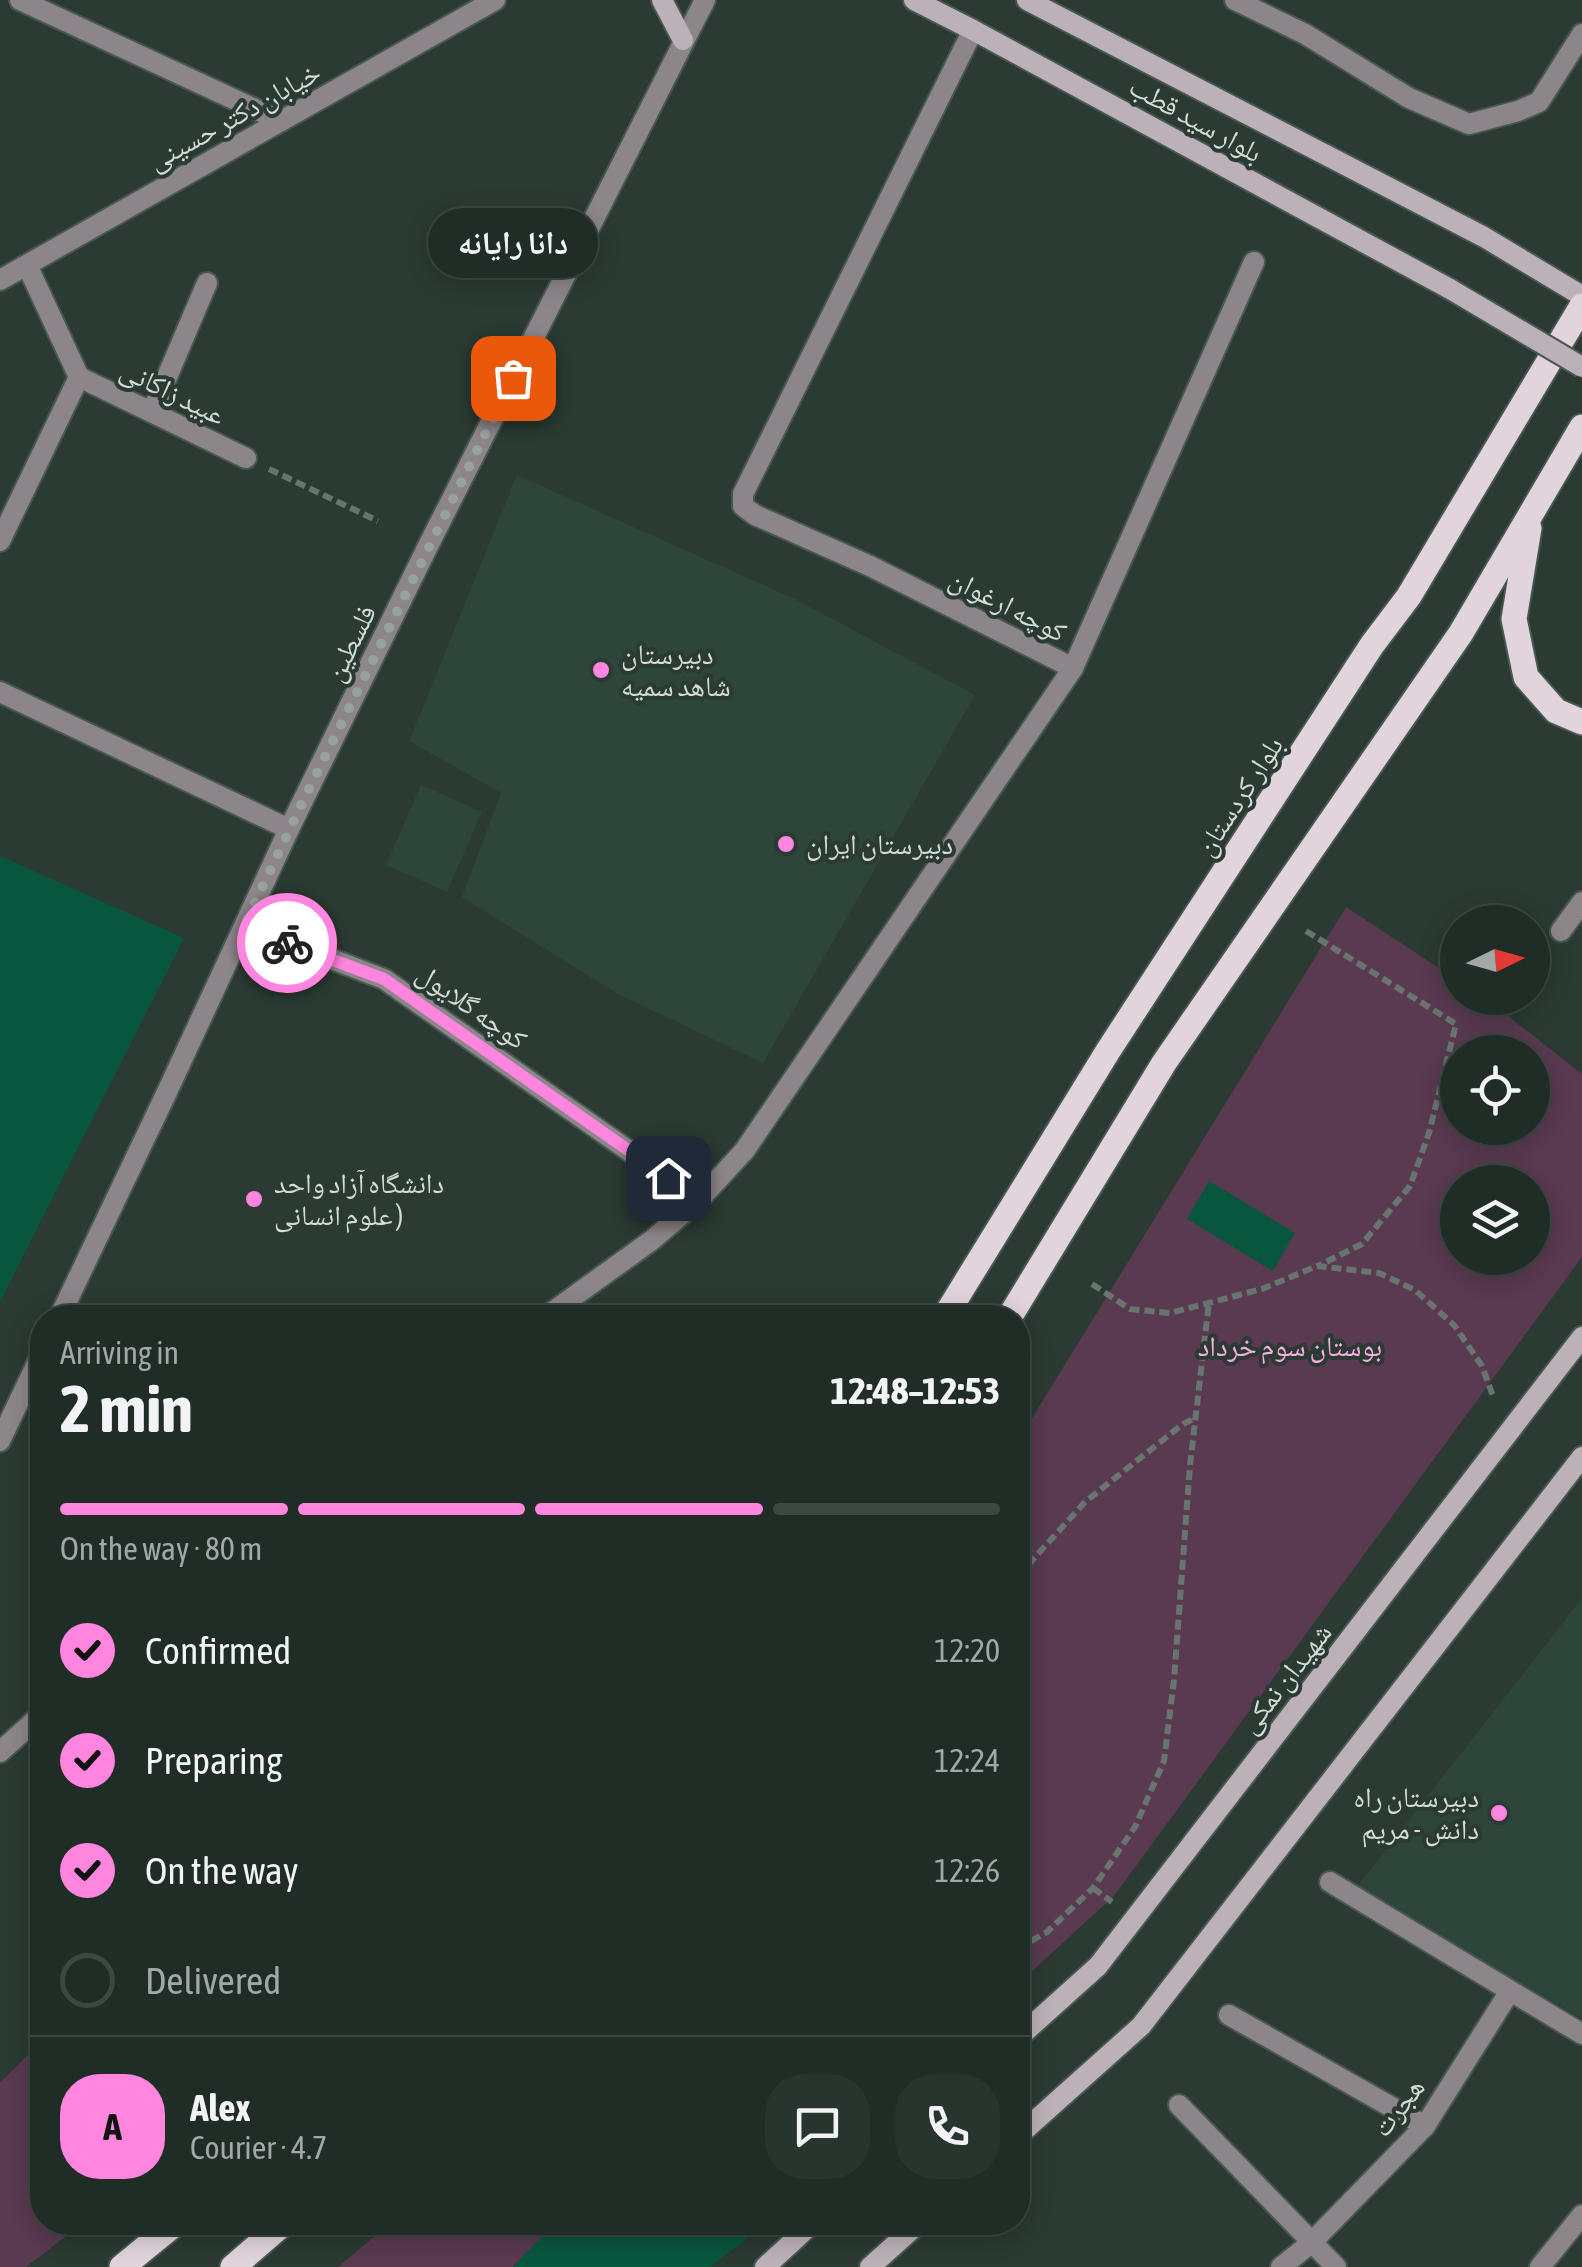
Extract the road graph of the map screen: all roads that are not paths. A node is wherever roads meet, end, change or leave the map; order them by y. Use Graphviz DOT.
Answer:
graph roads {
  1 [pos="20,0"];
  2 [pos="496,0"];
  3 [pos="662,0"];
  4 [pos="705,0"];
  5 [pos="914,0"];
  6 [pos="1027,0"];
  7 [pos="1235,0"];
  8 [pos="973,30"];
  9 [pos="1582,34"];
  10 [pos="683,40"];
  11 [pos="281,121"];
  12 [pos="1254,262"];
  13 [pos="27,264"];
  14 [pos="0,280"];
  15 [pos="207,283"];
  16 [pos="1582,296"];
  17 [pos="1582,306"];
  18 [pos="1571,349"];
  19 [pos="1582,366"];
  20 [pos="78,376"];
  21 [pos="152,412"];
  22 [pos="1582,428"];
  23 [pos="246,458"];
  24 [pos="1532,512"];
  25 [pos="0,541"];
  26 [pos="1073,668"];
  27 [pos="0,692"];
  28 [pos="1582,722"];
  29 [pos="289,830"];
  30 [pos="1582,902"];
  31 [pos="244,926"];
  32 [pos="1561,931"];
  33 [pos="699,1200"];
  34 [pos="66,1305"];
  35 [pos="562,1305"];
  36 [pos="952,1305"];
  37 [pos="1016,1305"];
  38 [pos="1582,1337"];
  39 [pos="30,1378"];
  40 [pos="0,1441"];
  41 [pos="1582,1458"];
  42 [pos="30,1725"];
  43 [pos="0,1752"];
  44 [pos="1330,1882"];
  45 [pos="1510,1991"];
  46 [pos="1229,2015"];
  47 [pos="1030,2027"];
  48 [pos="1582,2034"];
  49 [pos="1179,2106"];
  50 [pos="1030,2125"];
  51 [pos="1426,2126"];
  52 [pos="1582,2216"];
  53 [pos="162,2235"];
  54 [pos="269,2235"];
  55 [pos="800,2235"];
  56 [pos="906,2235"];
  57 [pos="1312,2243"];
  58 [pos="122,2267"];
  59 [pos="233,2267"];
  60 [pos="765,2267"];
  61 [pos="870,2267"];
  62 [pos="1281,2267"];
  63 [pos="1336,2267"];
  64 [pos="1540,2267"];
  1 -- 11 [label="street"];
  2 -- 11 [label="street, خیابان دکتر حسینی"];
  3 -- 10 [label="main road"];
  4 -- 10 [label="street, فلسطین"];
  5 -- 8 [label="main road, بلوار سید قطب"];
  6 -- 16 [label="main road, بلوار سید قطب"];
  7 -- 9 [label="street"];
  8 -- 19 [label="main road, بلوار سید قطب, bridge"];
  8 -- 26 [label="street, کوچه ارغوان"];
  10 -- 29 [label="street, فلسطین"];
  11 -- 13 [label="street, خیابان دکتر حسینی"];
  12 -- 26 [label="street"];
  13 -- 14 [label="street, خیابان دکتر حسینی"];
  13 -- 20 [label="street"];
  15 -- 21 [label="street"];
  17 -- 18 [label="main road, بلوار کردستان"];
  18 -- 36 [label="main road, بلوار کردستان"];
  20 -- 21 [label="street, عبید زاکانی"];
  20 -- 25 [label="street, عبید زاکانی"];
  21 -- 23 [label="street, عبید زاکانی"];
  22 -- 24 [label="main road"];
  24 -- 28 [label="main road"];
  24 -- 37 [label="main road"];
  26 -- 33 [label="street, کوچه ارغوان"];
  27 -- 29 [label="street"];
  29 -- 31 [label="street, فلسطین"];
  30 -- 32 [label="street"];
  31 -- 33 [label="street, کوچه گلایول"];
  31 -- 34 [label="street, فلسطین"];
  33 -- 35 [label="street, کوچه ارغوان"];
  38 -- 47 [label="main road, شهیدان نمکی"];
  39 -- 40 [label="street"];
  41 -- 50 [label="main road"];
  42 -- 43 [label="street"];
  44 -- 45 [label="street"];
  45 -- 48 [label="street"];
  45 -- 51 [label="street, هجرت"];
  46 -- 51 [label="street"];
  49 -- 57 [label="street"];
  51 -- 57 [label="street, هجرت"];
  52 -- 64 [label="street"];
  53 -- 58 [label="main road"];
  54 -- 59 [label="main road"];
  55 -- 60 [label="main road"];
  56 -- 61 [label="main road"];
  57 -- 62 [label="street, هجرت"];
  57 -- 63 [label="street"];
}
